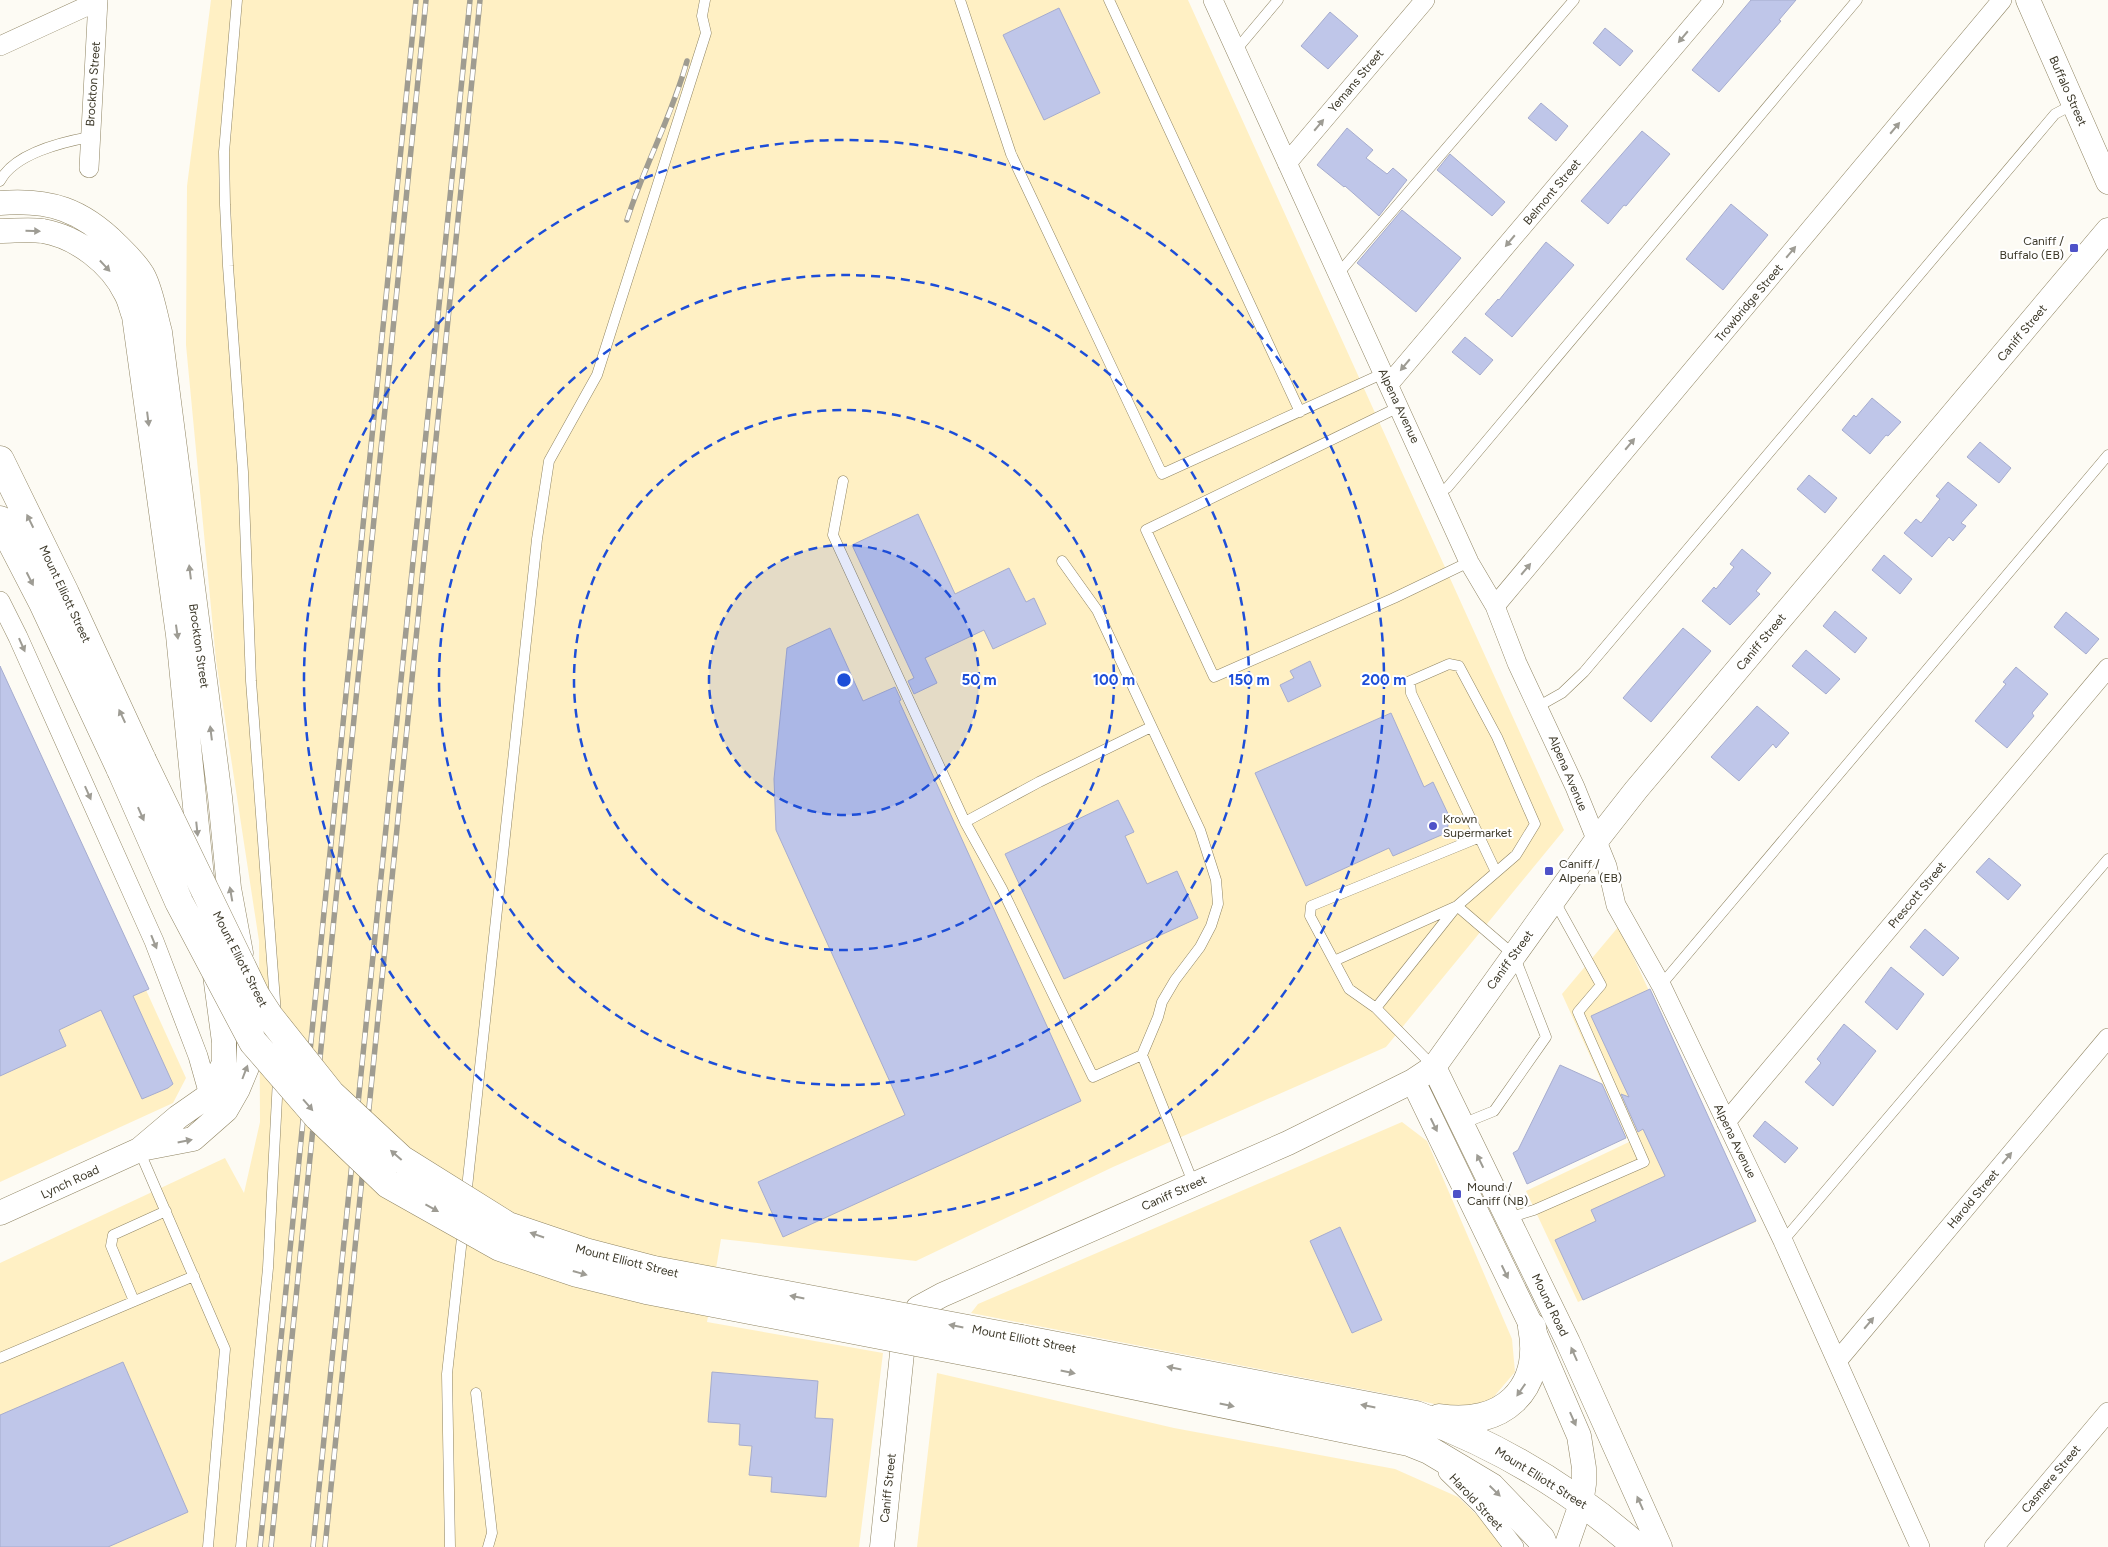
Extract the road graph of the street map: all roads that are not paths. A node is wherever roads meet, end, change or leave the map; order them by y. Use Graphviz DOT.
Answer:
graph roads {
  1 [pos="237,0"];
  2 [pos="704,0"];
  3 [pos="960,0"];
  4 [pos="1109,0"];
  5 [pos="1213,0"];
  6 [pos="1278,0"];
  7 [pos="1425,0"];
  8 [pos="1574,0"];
  9 [pos="1714,0"];
  10 [pos="1857,0"];
  11 [pos="2002,0"];
  12 [pos="2028,0"];
  13 [pos="98,1"];
  14 [pos="0,46"];
  15 [pos="1236,50"];
  16 [pos="2074,104"];
  17 [pos="90,137"];
  18 [pos="1288,163"];
  19 [pos="89,168"];
  20 [pos="0,181"];
  21 [pos="2108,182"];
  22 [pos="0,203"];
  23 [pos="2108,230"];
  24 [pos="0,231"];
  25 [pos="1338,274"];
  26 [pos="1386,379"];
  27 [pos="1399,407"];
  28 [pos="1300,412"];
  29 [pos="2108,455"];
  30 [pos="0,460"];
  31 [pos="843,481"];
  32 [pos="1438,492"];
  33 [pos="0,520"];
  34 [pos="1062,561"];
  35 [pos="1469,562"];
  36 [pos="0,601"];
  37 [pos="1495,606"];
  38 [pos="2108,668"];
  39 [pos="1539,706"];
  40 [pos="1151,727"];
  41 [pos="132,765"];
  42 [pos="965,822"];
  43 [pos="1480,837"];
  44 [pos="1596,840"];
  45 [pos="2108,859"];
  46 [pos="1496,872"];
  47 [pos="1554,899"];
  48 [pos="1457,906"];
  49 [pos="1514,954"];
  50 [pos="1334,960"];
  51 [pos="1661,985"];
  52 [pos="1376,1008"];
  53 [pos="2108,1038"];
  54 [pos="1142,1055"];
  55 [pos="1434,1067"];
  56 [pos="1413,1081"];
  57 [pos="215,1105"];
  58 [pos="1726,1122"];
  59 [pos="1462,1124"];
  60 [pos="139,1150"];
  61 [pos="1194,1185"];
  62 [pos="166,1211"];
  63 [pos="0,1213"];
  64 [pos="1508,1218"];
  65 [pos="1784,1241"];
  66 [pos="194,1276"];
  67 [pos="134,1301"];
  68 [pos="1532,1327"];
  69 [pos="1021,1350"];
  70 [pos="0,1358"];
  71 [pos="1838,1360"];
  72 [pos="476,1393"];
  73 [pos="2108,1412"];
  74 [pos="1416,1415"];
  75 [pos="1409,1442"];
  76 [pos="1581,1504"];
  77 [pos="208,1547"];
  78 [pos="241,1547"];
  79 [pos="450,1547"];
  80 [pos="488,1547"];
  81 [pos="882,1547"];
  82 [pos="1514,1547"];
  83 [pos="1544,1547"];
  84 [pos="1566,1547"];
  85 [pos="1637,1547"];
  86 [pos="1660,1547"];
  87 [pos="1920,1547"];
  88 [pos="1994,1547"];
  1 -- 78 [label="lane"];
  2 -- 79 [label="lane"];
  3 -- 28 [label="lane"];
  4 -- 28 [label="lane"];
  5 -- 15 [label="street, Alpena Avenue"];
  6 -- 15 [label="lane"];
  18 -- 7 [label="street, Yemans Street, one-way"];
  8 -- 25 [label="lane"];
  9 -- 26 [label="street, Belmont Street, one-way"];
  10 -- 32 [label="lane"];
  37 -- 11 [label="street, Trowbridge Street, one-way"];
  12 -- 16 [label="street, Buffalo Street"];
  13 -- 14 [label="street"];
  13 -- 17 [label="street, Brockton Street"];
  15 -- 18 [label="street, Alpena Avenue"];
  16 -- 21 [label="street, Buffalo Street"];
  16 -- 39 [label="lane"];
  17 -- 19 [label="street, Brockton Street"];
  17 -- 20 [label="lane"];
  18 -- 25 [label="street, Alpena Avenue"];
  57 -- 22 [label="street, Brockton Street, one-way"];
  23 -- 44 [label="street, Caniff Street"];
  24 -- 57 [label="street, Brockton Street, one-way"];
  25 -- 26 [label="street, Alpena Avenue"];
  26 -- 27 [label="street, Alpena Avenue"];
  26 -- 28 [label="lane"];
  27 -- 32 [label="street, Alpena Avenue"];
  27 -- 35 [label="lane"];
  29 -- 51 [label="lane"];
  41 -- 30 [label="main road, Mount Elliott Street, one-way"];
  31 -- 42 [label="lane"];
  32 -- 35 [label="street, Alpena Avenue"];
  33 -- 41 [label="main road, Mount Elliott Street, one-way"];
  34 -- 40 [label="lane"];
  35 -- 37 [label="street, Alpena Avenue"];
  36 -- 57 [label="street, one-way"];
  37 -- 39 [label="street, Alpena Avenue"];
  38 -- 58 [label="street, Prescott Street"];
  39 -- 44 [label="street, Alpena Avenue"];
  40 -- 42 [label="lane"];
  40 -- 54 [label="lane"];
  41 -- 69 [label="main road, Mount Elliott Street, bridge"];
  42 -- 54 [label="lane"];
  43 -- 46 [label="lane"];
  43 -- 46 [label="lane"];
  43 -- 50 [label="lane"];
  44 -- 47 [label="street, Caniff Street"];
  44 -- 51 [label="street, Alpena Avenue"];
  45 -- 65 [label="lane"];
  46 -- 48 [label="lane"];
  47 -- 49 [label="street, Caniff Street"];
  47 -- 64 [label="lane"];
  48 -- 49 [label="lane"];
  48 -- 50 [label="lane"];
  48 -- 52 [label="lane"];
  49 -- 55 [label="street, Caniff Street"];
  49 -- 59 [label="lane"];
  50 -- 52 [label="lane"];
  51 -- 58 [label="street, Alpena Avenue"];
  52 -- 55 [label="lane"];
  71 -- 53 [label="street, Harold Street, one-way"];
  54 -- 61 [label="lane"];
  55 -- 56 [label="street, Caniff Street"];
  55 -- 59 [label="street, Mound Road"];
  56 -- 61 [label="street, Caniff Street"];
  56 -- 68 [label="street, one-way"];
  57 -- 60 [label="street, Lynch Road"];
  58 -- 65 [label="street, Alpena Avenue"];
  64 -- 59 [label="street, Mound Road, one-way"];
  60 -- 62 [label="lane"];
  60 -- 63 [label="street, Lynch Road"];
  61 -- 81 [label="street, Caniff Street"];
  62 -- 66 [label="lane"];
  62 -- 67 [label="lane"];
  86 -- 64 [label="street, Mound Road, one-way"];
  65 -- 71 [label="street, Alpena Avenue"];
  66 -- 67 [label="lane"];
  66 -- 77 [label="lane"];
  67 -- 70 [label="lane"];
  68 -- 74 [label="main road, one-way"];
  68 -- 76 [label="street, one-way"];
  74 -- 69 [label="main road, Mount Elliott Street, one-way"];
  69 -- 75 [label="main road, Mount Elliott Street, one-way"];
  71 -- 87 [label="street, Alpena Avenue"];
  72 -- 80 [label="lane"];
  73 -- 88 [label="street, Casmere Street"];
  74 -- 76 [label="main road, Mount Elliott Street"];
  75 -- 82 [label="street, Harold Street"];
  75 -- 83 [label="main road, Mount Elliott Street, one-way"];
  76 -- 84 [label="street"];
  76 -- 85 [label="main road, Mount Elliott Street"];
}
